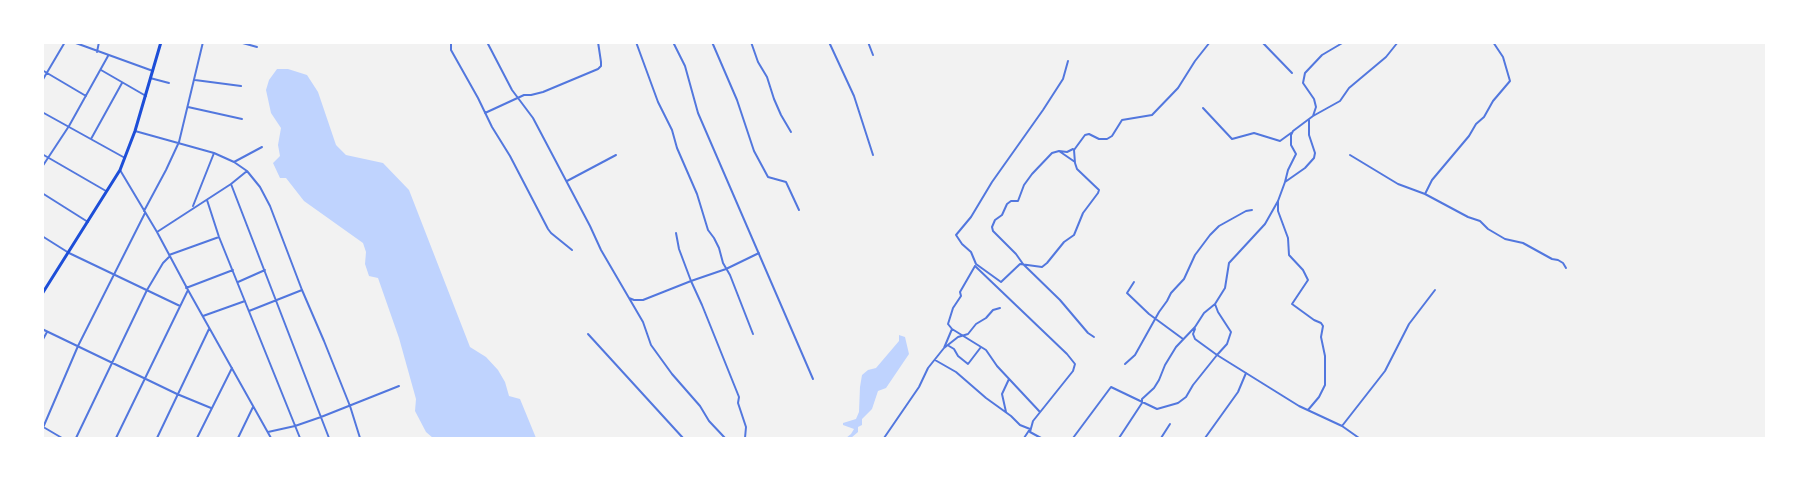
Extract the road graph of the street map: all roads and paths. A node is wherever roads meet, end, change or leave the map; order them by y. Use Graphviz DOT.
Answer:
graph roads {
  1 [pos="65,42"];
  2 [pos="73,42"];
  3 [pos="99,42"];
  4 [pos="161,42"];
  5 [pos="203,42"];
  6 [pos="238,42"];
  7 [pos="450,42"];
  8 [pos="487,42"];
  9 [pos="598,42"];
  10 [pos="636,42"];
  11 [pos="673,42"];
  12 [pos="712,42"];
  13 [pos="751,42"];
  14 [pos="829,42"];
  15 [pos="868,42"];
  16 [pos="1210,42"];
  17 [pos="1262,42"];
  18 [pos="1344,42"];
  19 [pos="1398,42"];
  20 [pos="1493,42"];
  21 [pos="257,47"];
  22 [pos="97,52"];
  23 [pos="873,54"];
  24 [pos="108,56"];
  25 [pos="1068,61"];
  26 [pos="42,70"];
  27 [pos="100,70"];
  28 [pos="153,71"];
  29 [pos="47,73"];
  30 [pos="1292,73"];
  31 [pos="150,78"];
  32 [pos="195,80"];
  33 [pos="42,81"];
  34 [pos="122,83"];
  35 [pos="169,83"];
  36 [pos="241,86"];
  37 [pos="86,96"];
  38 [pos="146,96"];
  39 [pos="518,98"];
  40 [pos="188,107"];
  41 [pos="1203,108"];
  42 [pos="42,112"];
  43 [pos="484,113"];
  44 [pos="1313,116"];
  45 [pos="242,119"];
  46 [pos="1308,120"];
  47 [pos="69,126"];
  48 [pos="135,131"];
  49 [pos="1293,131"];
  50 [pos="791,132"];
  51 [pos="91,140"];
  52 [pos="179,142"];
  53 [pos="262,147"];
  54 [pos="1075,148"];
  55 [pos="1059,151"];
  56 [pos="214,153"];
  57 [pos="42,154"];
  58 [pos="616,155"];
  59 [pos="873,155"];
  60 [pos="1350,155"];
  61 [pos="49,158"];
  62 [pos="125,158"];
  63 [pos="234,162"];
  64 [pos="1075,162"];
  65 [pos="42,167"];
  66 [pos="120,170"];
  67 [pos="247,171"];
  68 [pos="567,181"];
  69 [pos="1286,182"];
  70 [pos="231,184"];
  71 [pos="106,191"];
  72 [pos="42,193"];
  73 [pos="1425,194"];
  74 [pos="207,200"];
  75 [pos="1278,201"];
  76 [pos="193,208"];
  77 [pos="799,210"];
  78 [pos="1252,210"];
  79 [pos="144,212"];
  80 [pos="88,222"];
  81 [pos="157,232"];
  82 [pos="676,233"];
  83 [pos="42,236"];
  84 [pos="219,237"];
  85 [pos="572,250"];
  86 [pos="69,253"];
  87 [pos="759,253"];
  88 [pos="169,256"];
  89 [pos="1023,264"];
  90 [pos="976,265"];
  91 [pos="1566,268"];
  92 [pos="726,269"];
  93 [pos="233,270"];
  94 [pos="265,270"];
  95 [pos="114,275"];
  96 [pos="691,281"];
  97 [pos="238,282"];
  98 [pos="1134,282"];
  99 [pos="187,289"];
  100 [pos="147,290"];
  101 [pos="302,290"];
  102 [pos="1435,290"];
  103 [pos="42,294"];
  104 [pos="629,298"];
  105 [pos="245,300"];
  106 [pos="276,300"];
  107 [pos="1215,304"];
  108 [pos="180,306"];
  109 [pos="1000,308"];
  110 [pos="250,311"];
  111 [pos="202,316"];
  112 [pos="1156,318"];
  113 [pos="1195,327"];
  114 [pos="42,329"];
  115 [pos="209,329"];
  116 [pos="952,329"];
  117 [pos="47,331"];
  118 [pos="588,334"];
  119 [pos="753,334"];
  120 [pos="962,336"];
  121 [pos="1094,337"];
  122 [pos="1183,339"];
  123 [pos="42,341"];
  124 [pos="78,346"];
  125 [pos="948,346"];
  126 [pos="981,347"];
  127 [pos="944,348"];
  128 [pos="1217,355"];
  129 [pos="935,360"];
  130 [pos="112,362"];
  131 [pos="1125,364"];
  132 [pos="232,368"];
  133 [pos="1246,373"];
  134 [pos="144,378"];
  135 [pos="1009,378"];
  136 [pos="813,379"];
  137 [pos="400,386"];
  138 [pos="177,394"];
  139 [pos="1142,403"];
  140 [pos="350,406"];
  141 [pos="253,407"];
  142 [pos="211,408"];
  143 [pos="1308,410"];
  144 [pos="1006,412"];
  145 [pos="1040,412"];
  146 [pos="321,418"];
  147 [pos="1170,424"];
  148 [pos="295,426"];
  149 [pos="1342,426"];
  150 [pos="43,428"];
  151 [pos="1030,429"];
  152 [pos="268,432"];
  153 [pos="62,438"];
  154 [pos="76,438"];
  155 [pos="116,438"];
  156 [pos="157,438"];
  157 [pos="197,438"];
  158 [pos="238,438"];
  159 [pos="272,438"];
  160 [pos="300,438"];
  161 [pos="329,438"];
  162 [pos="360,438"];
  163 [pos="683,438"];
  164 [pos="725,438"];
  165 [pos="745,438"];
  166 [pos="884,438"];
  167 [pos="1024,438"];
  168 [pos="1041,438"];
  169 [pos="1074,438"];
  170 [pos="1119,438"];
  171 [pos="1161,438"];
  172 [pos="1205,438"];
  173 [pos="1359,438"];
  1 -- 29 [label="street"];
  2 -- 22 [label="street"];
  3 -- 22 [label="street"];
  4 -- 28 [label="highway"];
  5 -- 32 [label="street"];
  6 -- 21 [label="street"];
  7 -- 43 [label="street"];
  8 -- 39 [label="street"];
  9 -- 39 [label="street"];
  10 -- 92 [label="street"];
  11 -- 87 [label="street"];
  12 -- 77 [label="street"];
  13 -- 50 [label="street"];
  14 -- 59 [label="street"];
  15 -- 23 [label="street"];
  16 -- 54 [label="street"];
  17 -- 30 [label="street"];
  18 -- 44 [label="street"];
  19 -- 44 [label="street"];
  20 -- 73 [label="street"];
  22 -- 24 [label="street"];
  24 -- 27 [label="street"];
  24 -- 28 [label="street"];
  25 -- 90 [label="street"];
  26 -- 29 [label="street"];
  27 -- 34 [label="street"];
  27 -- 37 [label="street"];
  28 -- 31 [label="highway"];
  29 -- 33 [label="street"];
  29 -- 37 [label="street"];
  31 -- 35 [label="street"];
  31 -- 38 [label="highway"];
  32 -- 36 [label="street"];
  32 -- 40 [label="street"];
  34 -- 38 [label="street"];
  34 -- 51 [label="street"];
  37 -- 47 [label="street"];
  38 -- 48 [label="highway"];
  39 -- 43 [label="street"];
  39 -- 68 [label="street"];
  40 -- 45 [label="street"];
  40 -- 52 [label="street"];
  41 -- 49 [label="street"];
  42 -- 47 [label="street"];
  43 -- 85 [label="street"];
  44 -- 46 [label="street"];
  46 -- 49 [label="street"];
  46 -- 69 [label="street"];
  47 -- 51 [label="street"];
  47 -- 61 [label="street"];
  48 -- 52 [label="street"];
  48 -- 62 [label="highway"];
  49 -- 69 [label="street"];
  51 -- 62 [label="street"];
  52 -- 56 [label="street"];
  52 -- 79 [label="street"];
  53 -- 63 [label="street"];
  54 -- 55 [label="street"];
  54 -- 64 [label="street"];
  55 -- 64 [label="street"];
  55 -- 89 [label="street"];
  56 -- 63 [label="street"];
  56 -- 76 [label="street"];
  57 -- 61 [label="street"];
  58 -- 68 [label="street"];
  60 -- 73 [label="street"];
  61 -- 65 [label="street"];
  61 -- 71 [label="street"];
  62 -- 66 [label="highway"];
  63 -- 67 [label="street"];
  64 -- 89 [label="street"];
  66 -- 71 [label="highway"];
  66 -- 79 [label="street"];
  67 -- 70 [label="street"];
  67 -- 101 [label="street"];
  68 -- 104 [label="street"];
  69 -- 75 [label="street"];
  70 -- 74 [label="street"];
  70 -- 94 [label="street"];
  71 -- 80 [label="highway"];
  72 -- 80 [label="street"];
  73 -- 91 [label="street"];
  74 -- 76 [label="street"];
  74 -- 84 [label="street"];
  75 -- 107 [label="street"];
  75 -- 143 [label="street"];
  76 -- 81 [label="street"];
  78 -- 112 [label="street"];
  79 -- 81 [label="street"];
  79 -- 95 [label="street"];
  80 -- 86 [label="highway"];
  81 -- 88 [label="street"];
  82 -- 96 [label="street"];
  83 -- 86 [label="street"];
  84 -- 88 [label="street"];
  84 -- 93 [label="street"];
  86 -- 95 [label="street"];
  86 -- 103 [label="highway"];
  87 -- 92 [label="street"];
  87 -- 136 [label="street"];
  88 -- 99 [label="street"];
  88 -- 100 [label="street"];
  89 -- 90 [label="street"];
  89 -- 121 [label="street"];
  90 -- 116 [label="street"];
  90 -- 145 [label="street"];
  92 -- 96 [label="street"];
  92 -- 119 [label="street"];
  93 -- 97 [label="street"];
  93 -- 99 [label="street"];
  94 -- 97 [label="street"];
  94 -- 106 [label="street"];
  95 -- 100 [label="street"];
  95 -- 124 [label="street"];
  96 -- 104 [label="street"];
  96 -- 165 [label="street"];
  97 -- 105 [label="street"];
  98 -- 112 [label="street"];
  99 -- 108 [label="street"];
  99 -- 111 [label="street"];
  100 -- 108 [label="street"];
  100 -- 130 [label="street"];
  101 -- 106 [label="street"];
  101 -- 140 [label="street"];
  102 -- 149 [label="street"];
  104 -- 164 [label="street"];
  105 -- 110 [label="street"];
  105 -- 111 [label="street"];
  106 -- 110 [label="street"];
  106 -- 146 [label="street"];
  107 -- 113 [label="street"];
  107 -- 128 [label="street"];
  108 -- 134 [label="street"];
  109 -- 120 [label="street"];
  110 -- 148 [label="street"];
  111 -- 115 [label="street"];
  112 -- 122 [label="street"];
  112 -- 131 [label="street"];
  113 -- 122 [label="street"];
  113 -- 128 [label="street"];
  114 -- 117 [label="street"];
  115 -- 132 [label="street"];
  115 -- 138 [label="street"];
  116 -- 120 [label="street"];
  116 -- 127 [label="street"];
  117 -- 123 [label="street"];
  117 -- 124 [label="street"];
  118 -- 163 [label="street"];
  120 -- 125 [label="street"];
  120 -- 126 [label="street"];
  122 -- 139 [label="street"];
  124 -- 130 [label="street"];
  124 -- 150 [label="street"];
  125 -- 126 [label="street"];
  125 -- 127 [label="street"];
  126 -- 135 [label="street"];
  127 -- 129 [label="street"];
  128 -- 133 [label="street"];
  128 -- 139 [label="street"];
  129 -- 144 [label="street"];
  129 -- 166 [label="street"];
  130 -- 134 [label="street"];
  130 -- 154 [label="street"];
  132 -- 141 [label="street"];
  132 -- 142 [label="street"];
  133 -- 143 [label="street"];
  133 -- 172 [label="street"];
  134 -- 138 [label="street"];
  134 -- 155 [label="street"];
  135 -- 144 [label="street"];
  135 -- 145 [label="street"];
  137 -- 140 [label="street"];
  138 -- 142 [label="street"];
  138 -- 156 [label="street"];
  139 -- 169 [label="street"];
  139 -- 170 [label="street"];
  140 -- 146 [label="street"];
  140 -- 162 [label="street"];
  141 -- 152 [label="street"];
  141 -- 158 [label="street"];
  142 -- 157 [label="street"];
  143 -- 149 [label="street"];
  144 -- 151 [label="street"];
  145 -- 151 [label="street"];
  146 -- 148 [label="street"];
  146 -- 161 [label="street"];
  147 -- 171 [label="street"];
  148 -- 152 [label="street"];
  148 -- 160 [label="street"];
  149 -- 173 [label="street"];
  150 -- 153 [label="street"];
  151 -- 167 [label="street"];
  151 -- 168 [label="street"];
  152 -- 159 [label="street"];
}
